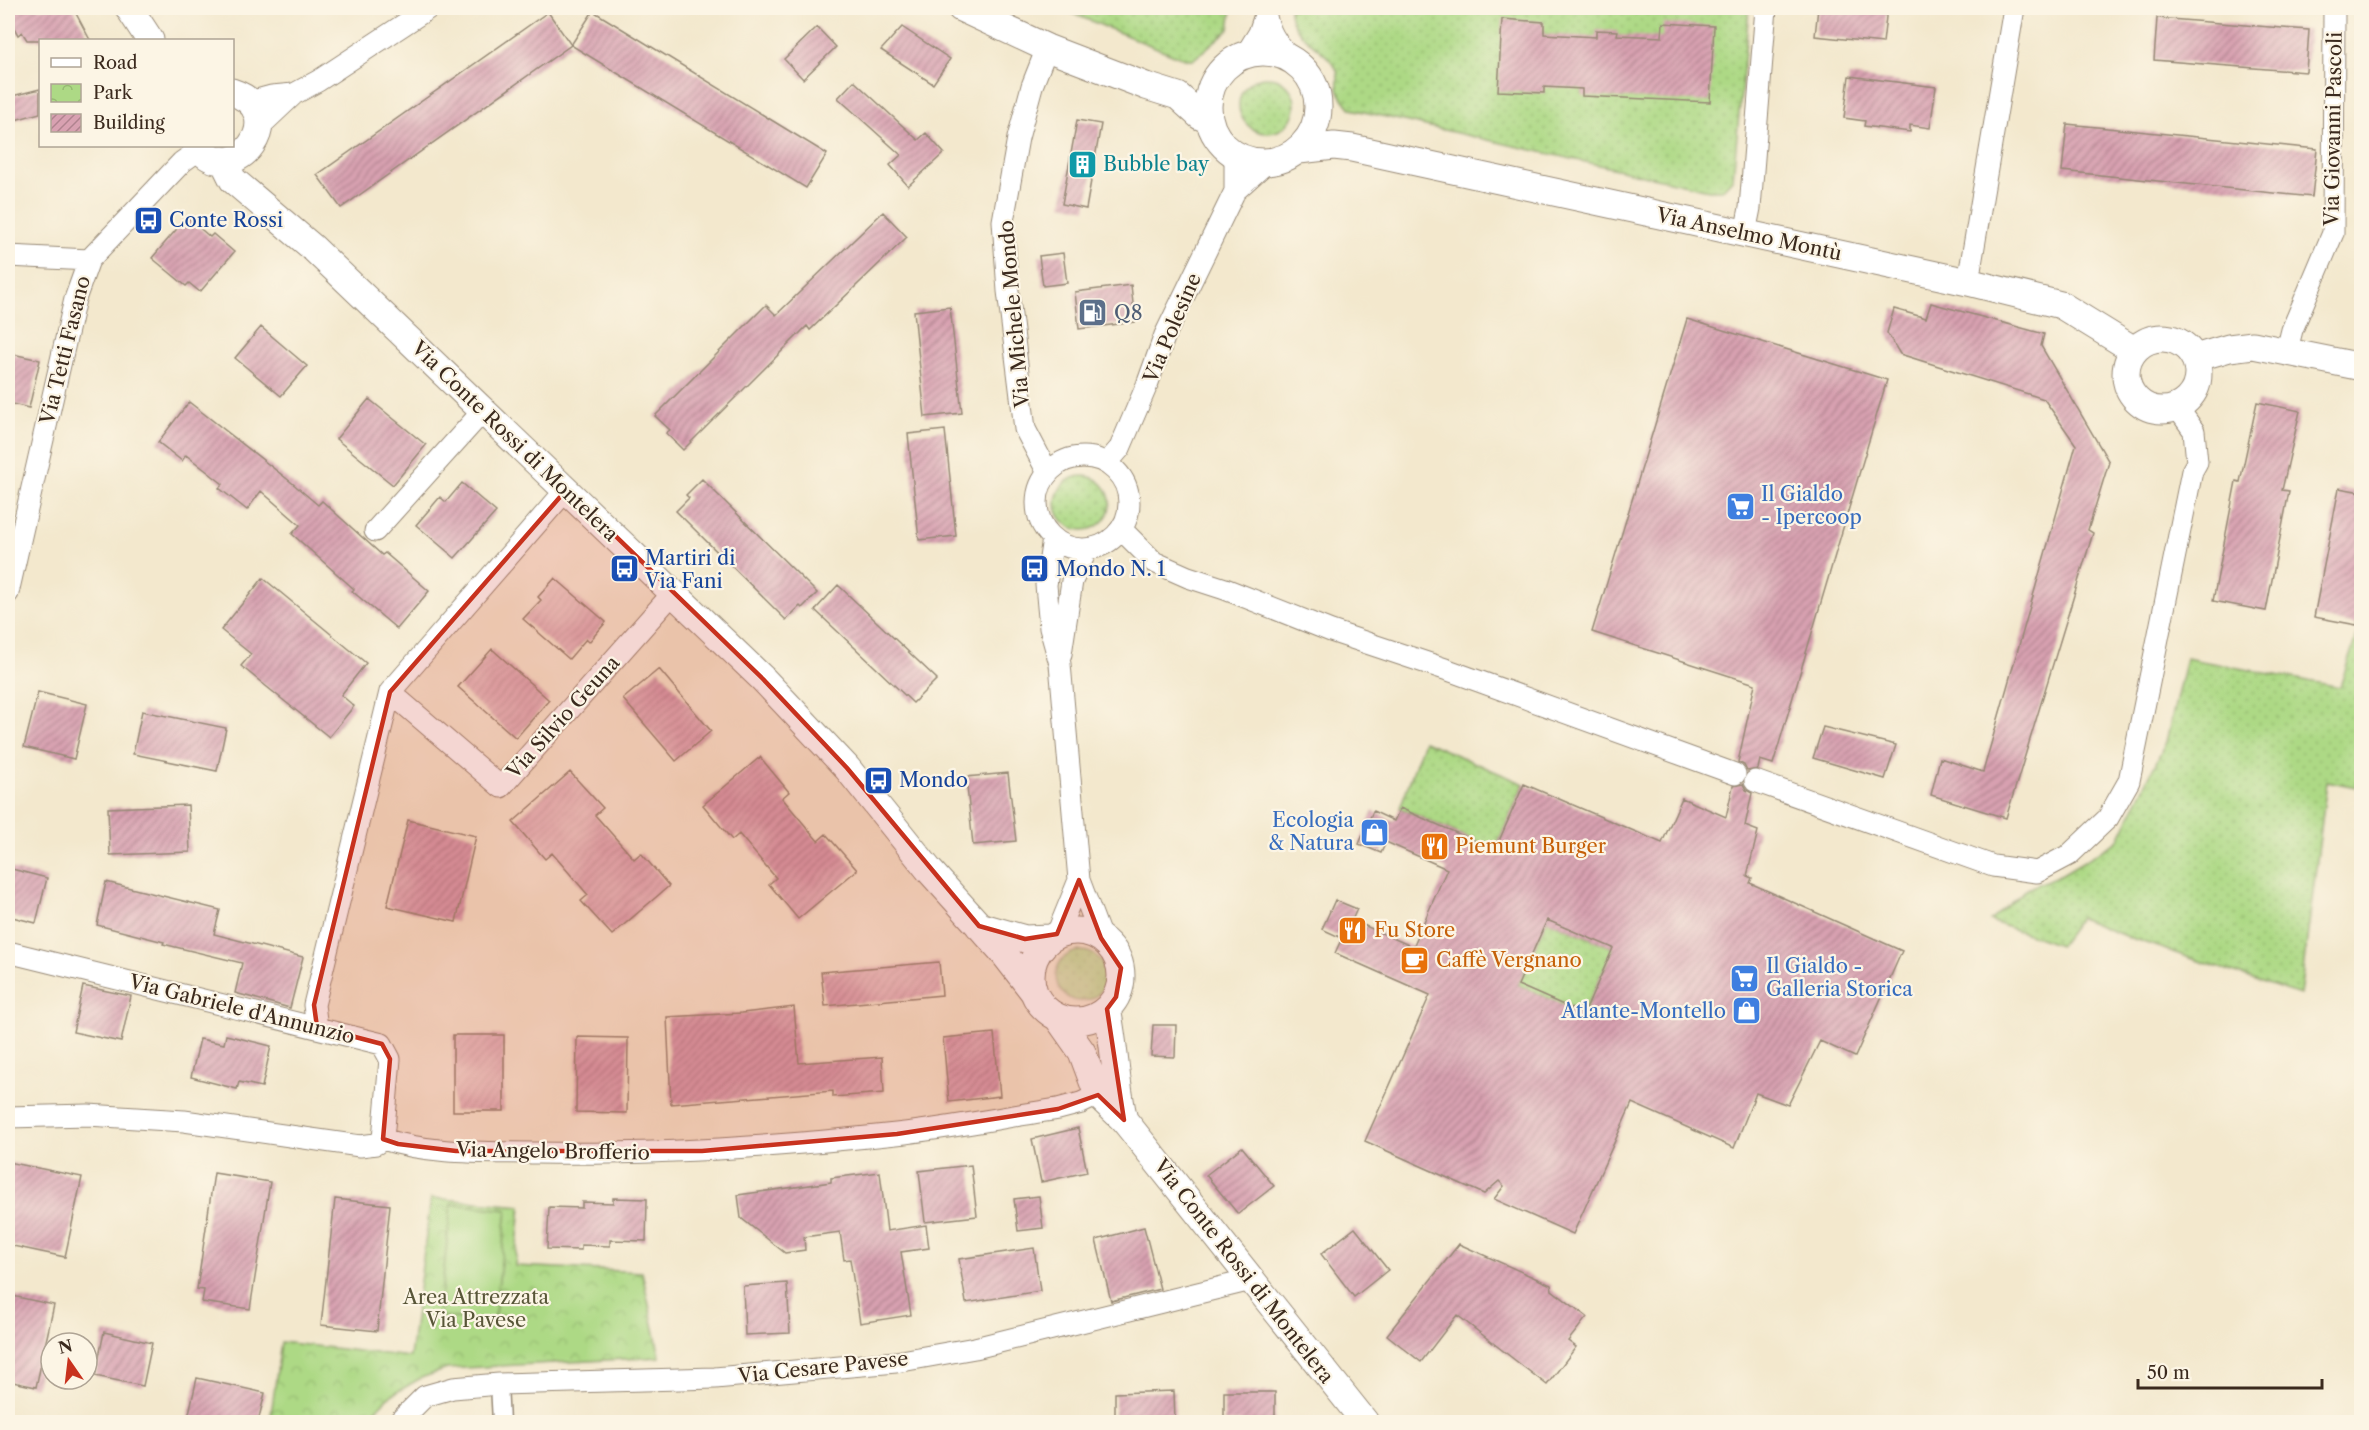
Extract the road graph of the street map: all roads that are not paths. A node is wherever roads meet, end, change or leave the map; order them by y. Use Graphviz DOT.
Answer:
graph roads {
  1 [pos="129,8"];
  2 [pos="429,8"];
  3 [pos="961,8"];
  4 [pos="1767,8"];
  5 [pos="2013,8"];
  6 [pos="2334,8"];
  7 [pos="1265,11"];
  8 [pos="149,39"];
  9 [pos="1047,48"];
  10 [pos="1246,54"];
  11 [pos="1291,59"];
  12 [pos="1216,79"];
  13 [pos="294,94"];
  14 [pos="1178,96"];
  15 [pos="241,97"];
  16 [pos="1318,112"];
  17 [pos="1209,120"];
  18 [pos="256,137"];
  19 [pos="1352,148"];
  20 [pos="1299,150"];
  21 [pos="207,152"];
  22 [pos="1235,154"];
  23 [pos="1267,162"];
  24 [pos="1235,191"];
  25 [pos="261,202"];
  26 [pos="1745,233"];
  27 [pos="8,256"];
  28 [pos="89,260"];
  29 [pos="1968,282"];
  30 [pos="2287,350"];
  31 [pos="2134,351"];
  32 [pos="2195,358"];
  33 [pos="2361,367"];
  34 [pos="2177,406"];
  35 [pos="483,411"];
  36 [pos="1107,463"];
  37 [pos="1048,472"];
  38 [pos="567,489"];
  39 [pos="1121,529"];
  40 [pos="375,531"];
  41 [pos="1053,538"];
  42 [pos="1088,549"];
  43 [pos="8,593"];
  44 [pos="674,593"];
  45 [pos="1060,664"];
  46 [pos="390,692"];
  47 [pos="1079,880"];
  48 [pos="979,926"];
  49 [pos="1054,936"];
  50 [pos="1101,938"];
  51 [pos="8,952"];
  52 [pos="1033,991"];
  53 [pos="1107,1009"];
  54 [pos="1058,1018"];
  55 [pos="317,1027"];
  56 [pos="1098,1095"];
  57 [pos="8,1117"];
  58 [pos="1124,1120"];
  59 [pos="383,1139"];
  60 [pos="1251,1280"];
  61 [pos="499,1384"];
  62 [pos="399,1422"];
  63 [pos="501,1422"];
  64 [pos="1365,1422"];
  1 -- 8 [label="street"];
  2 -- 13 [label="street"];
  3 -- 9 [label="street"];
  4 -- 26 [label="street"];
  5 -- 29 [label="street"];
  6 -- 30 [label="street, Via Giovanni Pascoli"];
  7 -- 10 [label="street"];
  7 -- 11 [label="street"];
  9 -- 14 [label="street"];
  9 -- 37 [label="street, Via Michele Mondo"];
  10 -- 11 [label="street"];
  10 -- 12 [label="street"];
  11 -- 16 [label="street"];
  12 -- 14 [label="street"];
  12 -- 17 [label="street"];
  13 -- 15 [label="street"];
  13 -- 18 [label="street"];
  14 -- 17 [label="street"];
  15 -- 18 [label="street"];
  16 -- 19 [label="street, Via Anselmo Montù"];
  16 -- 20 [label="street"];
  17 -- 22 [label="street"];
  18 -- 21 [label="street"];
  18 -- 25 [label="street"];
  19 -- 20 [label="street, Via Anselmo Montù"];
  19 -- 26 [label="street, Via Anselmo Montù"];
  20 -- 23 [label="street"];
  21 -- 25 [label="street, Via Conte Rossi di Montelera"];
  21 -- 28 [label="street, Via Tetti Fasano"];
  22 -- 23 [label="street"];
  22 -- 24 [label="street, Via Polesine"];
  23 -- 24 [label="street, Via Polesine"];
  24 -- 36 [label="street, Via Polesine"];
  25 -- 35 [label="street, Via Conte Rossi di Montelera"];
  26 -- 29 [label="street, Via Anselmo Montù"];
  27 -- 28 [label="street"];
  28 -- 43 [label="street, Via Tetti Fasano"];
  29 -- 31 [label="street, Via Anselmo Montù"];
  30 -- 32 [label="street"];
  30 -- 33 [label="street"];
  31 -- 32 [label="street"];
  31 -- 34 [label="street"];
  32 -- 34 [label="street"];
  34 -- 39 [label="street"];
  35 -- 38 [label="street, Via Conte Rossi di Montelera"];
  35 -- 40 [label="street"];
  36 -- 37 [label="street"];
  36 -- 39 [label="street"];
  37 -- 41 [label="street"];
  38 -- 44 [label="street, Via Conte Rossi di Montelera"];
  38 -- 46 [label="street"];
  39 -- 42 [label="street"];
  41 -- 42 [label="street"];
  41 -- 45 [label="street"];
  42 -- 45 [label="street"];
  44 -- 46 [label="street, Via Silvio Geuna"];
  44 -- 48 [label="street, Via Conte Rossi di Montelera"];
  45 -- 47 [label="street"];
  46 -- 55 [label="street"];
  47 -- 49 [label="street"];
  47 -- 50 [label="street"];
  48 -- 49 [label="street"];
  48 -- 52 [label="street, Via Conte Rossi di Montelera"];
  49 -- 50 [label="street"];
  49 -- 52 [label="street"];
  50 -- 53 [label="street"];
  51 -- 55 [label="street, Via Gabriele d'Annunzio"];
  52 -- 54 [label="street"];
  53 -- 54 [label="street"];
  53 -- 58 [label="street, Via Conte Rossi di Montelera"];
  54 -- 56 [label="street, Via Conte Rossi di Montelera"];
  55 -- 59 [label="street, Via Gabriele d'Annunzio"];
  56 -- 58 [label="street, Via Conte Rossi di Montelera"];
  56 -- 59 [label="street, Via Angelo Brofferio"];
  57 -- 59 [label="street, Via Angelo Brofferio"];
  58 -- 60 [label="street, Via Conte Rossi di Montelera"];
  60 -- 61 [label="street, Via Cesare Pavese"];
  60 -- 64 [label="street, Via Conte Rossi di Montelera"];
  61 -- 62 [label="street, Via Cesare Pavese"];
  61 -- 63 [label="street"];
}
